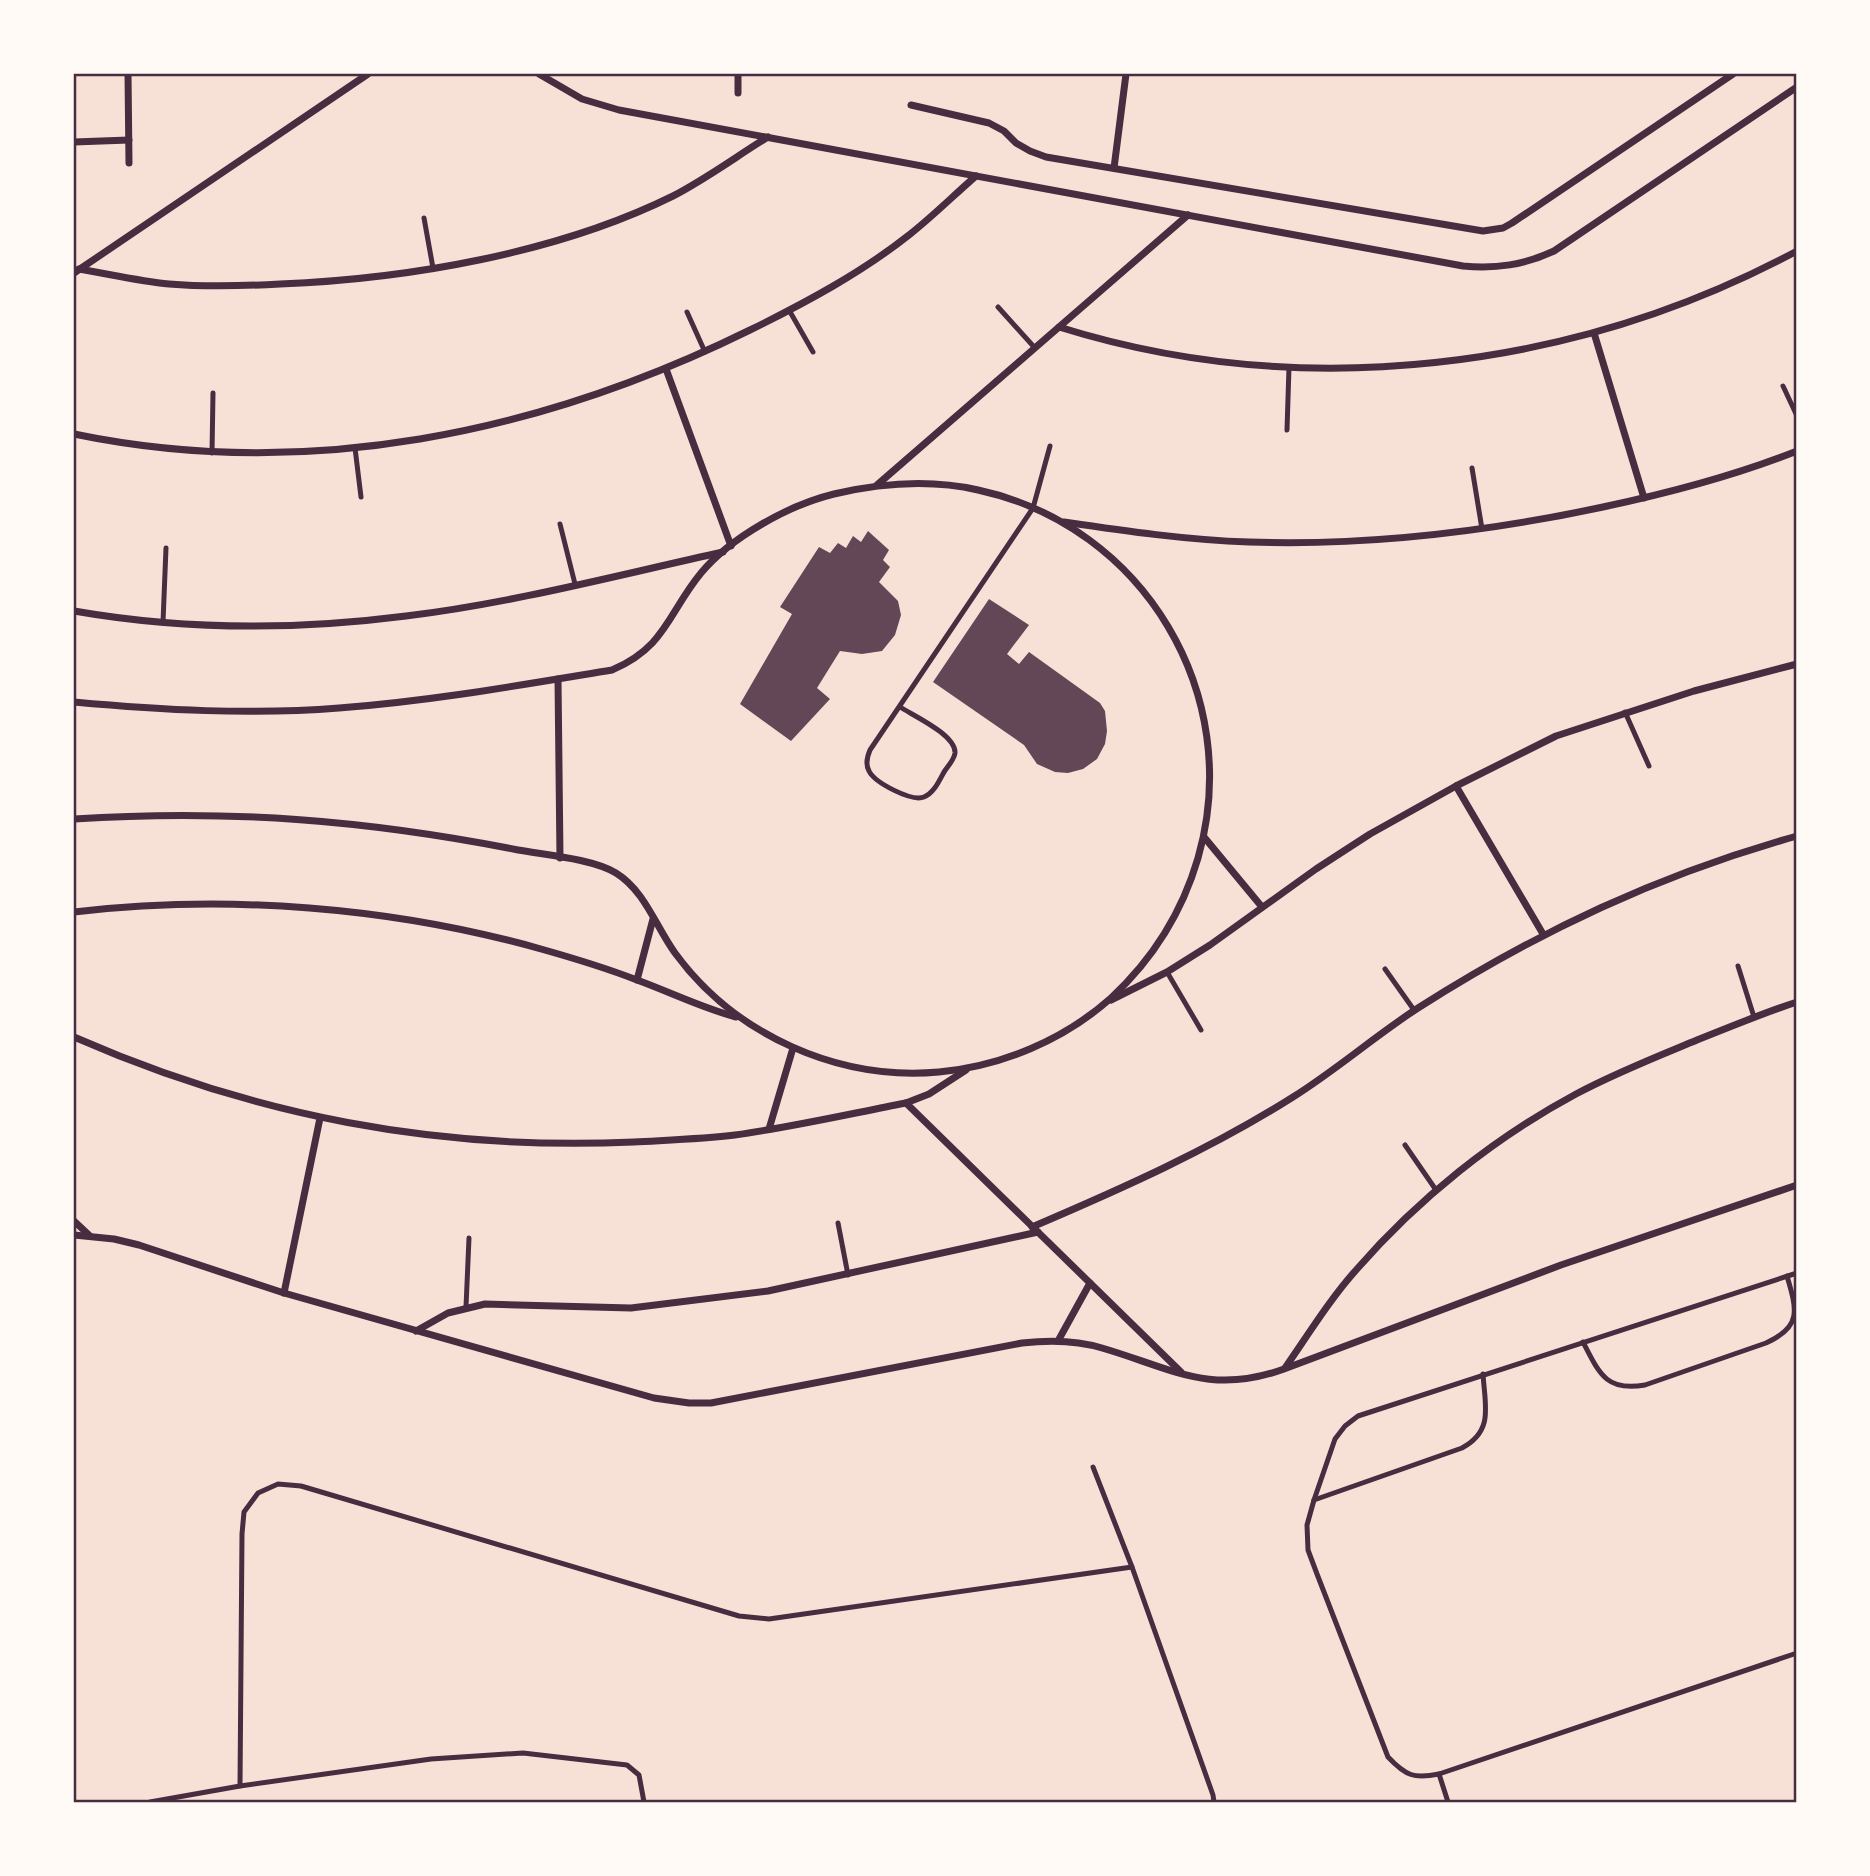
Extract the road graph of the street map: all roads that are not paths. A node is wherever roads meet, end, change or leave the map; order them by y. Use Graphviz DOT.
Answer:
graph roads {
  1 [pos="128,74"];
  2 [pos="368,74"];
  3 [pos="539,74"];
  4 [pos="738,74"];
  5 [pos="1126,74"];
  6 [pos="1733,74"];
  7 [pos="1797,87"];
  8 [pos="738,93"];
  9 [pos="911,105"];
  10 [pos="768,137"];
  11 [pos="129,140"];
  12 [pos="74,142"];
  13 [pos="129,163"];
  14 [pos="1114,169"];
  15 [pos="976,176"];
  16 [pos="1188,215"];
  17 [pos="424,218"];
  18 [pos="1797,251"];
  19 [pos="432,268"];
  20 [pos="76,271"];
  21 [pos="998,307"];
  22 [pos="789,310"];
  23 [pos="687,312"];
  24 [pos="1059,327"];
  25 [pos="1594,333"];
  26 [pos="1034,348"];
  27 [pos="705,352"];
  28 [pos="813,352"];
  29 [pos="1289,368"];
  30 [pos="666,369"];
  31 [pos="1783,386"];
  32 [pos="213,393"];
  33 [pos="1797,416"];
  34 [pos="1287,430"];
  35 [pos="74,433"];
  36 [pos="1050,446"];
  37 [pos="355,448"];
  38 [pos="1797,451"];
  39 [pos="212,453"];
  40 [pos="1472,468"];
  41 [pos="877,486"];
  42 [pos="361,497"];
  43 [pos="1644,498"];
  44 [pos="1033,508"];
  45 [pos="1061,522"];
  46 [pos="560,524"];
  47 [pos="1482,529"];
  48 [pos="731,546"];
  49 [pos="166,548"];
  50 [pos="724,552"];
  51 [pos="575,584"];
  52 [pos="74,611"];
  53 [pos="163,622"];
  54 [pos="1797,664"];
  55 [pos="558,679"];
  56 [pos="74,702"];
  57 [pos="900,707"];
  58 [pos="1625,712"];
  59 [pos="1649,766"];
  60 [pos="1456,786"];
  61 [pos="74,819"];
  62 [pos="1797,836"];
  63 [pos="1204,837"];
  64 [pos="560,858"];
  65 [pos="1262,907"];
  66 [pos="74,912"];
  67 [pos="653,919"];
  68 [pos="1543,934"];
  69 [pos="1738,966"];
  70 [pos="1385,969"];
  71 [pos="1167,972"];
  72 [pos="637,980"];
  73 [pos="1797,1002"];
  74 [pos="1104,1004"];
  75 [pos="1414,1010"];
  76 [pos="1754,1017"];
  77 [pos="741,1018"];
  78 [pos="1201,1030"];
  79 [pos="74,1037"];
  80 [pos="793,1048"];
  81 [pos="969,1068"];
  82 [pos="906,1103"];
  83 [pos="320,1118"];
  84 [pos="769,1129"];
  85 [pos="1405,1145"];
  86 [pos="1797,1185"];
  87 [pos="1436,1190"];
  88 [pos="74,1221"];
  89 [pos="838,1223"];
  90 [pos="1035,1229"];
  91 [pos="74,1235"];
  92 [pos="89,1235"];
  93 [pos="469,1238"];
  94 [pos="1797,1273"];
  95 [pos="848,1275"];
  96 [pos="1787,1276"];
  97 [pos="1090,1283"];
  98 [pos="284,1293"];
  99 [pos="466,1307"];
  100 [pos="416,1331"];
  101 [pos="1058,1341"];
  102 [pos="1583,1342"];
  103 [pos="1284,1369"];
  104 [pos="1483,1374"];
  105 [pos="1184,1376"];
  106 [pos="1093,1467"];
  107 [pos="1314,1500"];
  108 [pos="1132,1567"];
  109 [pos="1797,1653"];
  110 [pos="1439,1774"];
  111 [pos="240,1786"];
  112 [pos="150,1802"];
  113 [pos="644,1802"];
  114 [pos="1214,1802"];
  115 [pos="1448,1802"];
  1 -- 11 [label="street"];
  2 -- 20 [label="street"];
  3 -- 10 [label="street"];
  4 -- 8 [label="street"];
  5 -- 14 [label="street"];
  6 -- 14 [label="street"];
  7 -- 16 [label="street"];
  9 -- 14 [label="street"];
  10 -- 15 [label="street"];
  10 -- 19 [label="street"];
  11 -- 12 [label="street"];
  11 -- 13 [label="street"];
  15 -- 16 [label="street"];
  15 -- 22 [label="street"];
  16 -- 24 [label="street"];
  17 -- 19 [label="lane"];
  18 -- 25 [label="street"];
  19 -- 20 [label="street"];
  21 -- 26 [label="lane"];
  22 -- 27 [label="street"];
  22 -- 28 [label="lane"];
  23 -- 27 [label="lane"];
  24 -- 26 [label="street"];
  24 -- 29 [label="street"];
  25 -- 29 [label="street"];
  25 -- 43 [label="street"];
  26 -- 41 [label="street"];
  27 -- 30 [label="street"];
  29 -- 34 [label="lane"];
  30 -- 37 [label="street"];
  30 -- 48 [label="street"];
  31 -- 33 [label="lane"];
  32 -- 39 [label="lane"];
  35 -- 39 [label="street"];
  36 -- 44 [label="lane"];
  37 -- 39 [label="street"];
  37 -- 42 [label="lane"];
  38 -- 43 [label="street"];
  40 -- 47 [label="lane"];
  41 -- 44 [label="street"];
  41 -- 48 [label="street"];
  43 -- 47 [label="street"];
  44 -- 45 [label="street"];
  44 -- 57 [label="lane"];
  45 -- 47 [label="street"];
  45 -- 63 [label="street"];
  46 -- 51 [label="lane"];
  48 -- 50 [label="street"];
  49 -- 53 [label="lane"];
  50 -- 51 [label="street"];
  50 -- 55 [label="street"];
  51 -- 53 [label="street"];
  52 -- 53 [label="street"];
  54 -- 58 [label="street"];
  55 -- 56 [label="street"];
  55 -- 64 [label="street"];
  57 -- 57 [label="lane"];
  58 -- 59 [label="lane"];
  58 -- 60 [label="street"];
  60 -- 65 [label="street"];
  60 -- 68 [label="street"];
  61 -- 64 [label="street"];
  62 -- 68 [label="street"];
  63 -- 65 [label="street"];
  63 -- 74 [label="street"];
  64 -- 67 [label="street"];
  65 -- 71 [label="street"];
  66 -- 72 [label="street"];
  67 -- 72 [label="street"];
  67 -- 77 [label="street"];
  68 -- 75 [label="street"];
  69 -- 76 [label="lane"];
  70 -- 75 [label="lane"];
  71 -- 74 [label="street"];
  71 -- 78 [label="lane"];
  72 -- 77 [label="street"];
  73 -- 76 [label="street"];
  74 -- 81 [label="street"];
  75 -- 90 [label="street"];
  76 -- 87 [label="street"];
  77 -- 80 [label="street"];
  79 -- 83 [label="street"];
  80 -- 81 [label="street"];
  80 -- 84 [label="street"];
  81 -- 82 [label="street"];
  82 -- 84 [label="street"];
  82 -- 90 [label="street"];
  83 -- 84 [label="street"];
  83 -- 98 [label="street"];
  85 -- 87 [label="lane"];
  86 -- 103 [label="street"];
  87 -- 103 [label="street"];
  88 -- 92 [label="street"];
  89 -- 95 [label="lane"];
  90 -- 95 [label="street"];
  90 -- 97 [label="street"];
  91 -- 92 [label="street"];
  92 -- 98 [label="street"];
  93 -- 99 [label="lane"];
  94 -- 96 [label="lane"];
  95 -- 99 [label="street"];
  96 -- 102 [label="lane"];
  96 -- 102 [label="lane"];
  97 -- 101 [label="street"];
  97 -- 105 [label="street"];
  98 -- 100 [label="street"];
  99 -- 100 [label="street"];
  100 -- 101 [label="street"];
  101 -- 105 [label="street"];
  102 -- 104 [label="lane"];
  103 -- 105 [label="street"];
  104 -- 107 [label="lane"];
  104 -- 107 [label="lane"];
  106 -- 108 [label="lane"];
  107 -- 110 [label="lane"];
  108 -- 111 [label="lane"];
  108 -- 114 [label="lane"];
  109 -- 110 [label="lane"];
  110 -- 115 [label="lane"];
  111 -- 112 [label="lane"];
  111 -- 113 [label="lane"];
}
